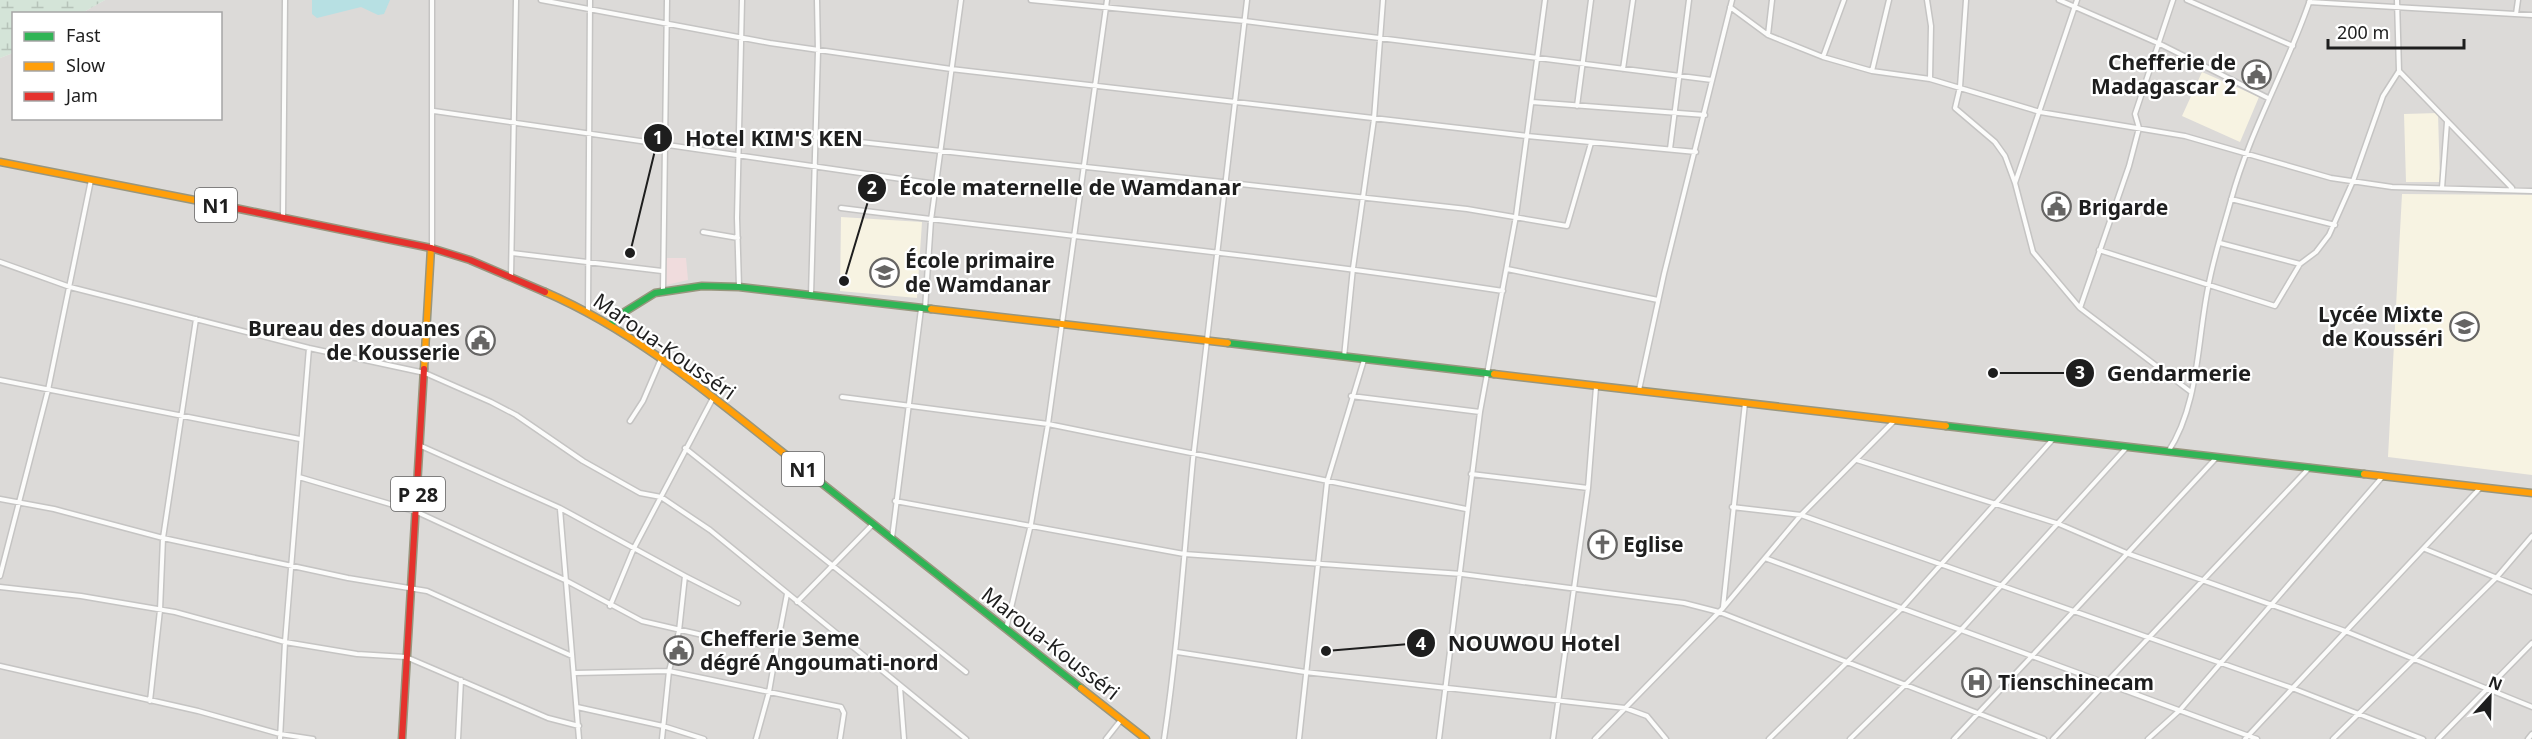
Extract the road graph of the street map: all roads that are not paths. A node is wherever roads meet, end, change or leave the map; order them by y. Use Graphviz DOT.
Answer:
graph roads {
  1 [pos="285,0"];
  2 [pos="432,0"];
  3 [pos="516,0"];
  4 [pos="541,0"];
  5 [pos="590,0"];
  6 [pos="667,0"];
  7 [pos="742,0"];
  8 [pos="817,0"];
  9 [pos="961,0"];
  10 [pos="1031,0"];
  11 [pos="1107,0"];
  12 [pos="1247,0"];
  13 [pos="1383,0"];
  14 [pos="1545,0"];
  15 [pos="1592,0"];
  16 [pos="1633,0"];
  17 [pos="1689,0"];
  18 [pos="1732,0"];
  19 [pos="1772,0"];
  20 [pos="1844,0"];
  21 [pos="1889,0"];
  22 [pos="1927,0"];
  23 [pos="1966,0"];
  24 [pos="2060,0"];
  25 [pos="2077,0"];
  26 [pos="2173,0"];
  27 [pos="2187,0"];
  28 [pos="2397,0"];
  29 [pos="2518,0"];
  30 [pos="2309,1"];
  31 [pos="1730,6"];
  32 [pos="1106,7"];
  33 [pos="2074,7"];
  34 [pos="2397,8"];
  35 [pos="590,9"];
  36 [pos="2516,14"];
  37 [pos="2532,15"];
  38 [pos="1245,21"];
  39 [pos="666,24"];
  40 [pos="1768,35"];
  41 [pos="1380,37"];
  42 [pos="741,38"];
  43 [pos="2160,44"];
  44 [pos="2293,46"];
  45 [pos="818,51"];
  46 [pos="1823,57"];
  47 [pos="1536,59"];
  48 [pos="1581,64"];
  49 [pos="951,69"];
  50 [pos="1623,69"];
  51 [pos="2399,70"];
  52 [pos="1872,71"];
  53 [pos="1680,76"];
  54 [pos="1930,79"];
  55 [pos="1712,80"];
  56 [pos="1097,87"];
  57 [pos="1960,87"];
  58 [pos="2268,98"];
  59 [pos="1234,102"];
  60 [pos="1532,102"];
  61 [pos="1577,106"];
  62 [pos="434,111"];
  63 [pos="2040,112"];
  64 [pos="1675,113"];
  65 [pos="1705,115"];
  66 [pos="1374,119"];
  67 [pos="512,122"];
  68 [pos="2447,122"];
  69 [pos="2139,128"];
  70 [pos="590,133"];
  71 [pos="1527,136"];
  72 [pos="815,137"];
  73 [pos="665,142"];
  74 [pos="1591,143"];
  75 [pos="1670,149"];
  76 [pos="940,151"];
  77 [pos="1696,152"];
  78 [pos="2245,153"];
  79 [pos="739,154"];
  80 [pos="0,162"];
  81 [pos="814,165"];
  82 [pos="1085,166"];
  83 [pos="92,180"];
  84 [pos="2353,181"];
  85 [pos="1224,182"];
  86 [pos="2015,183"];
  87 [pos="936,184"];
  88 [pos="2442,188"];
  89 [pos="2512,188"];
  90 [pos="2532,191"];
  91 [pos="1362,198"];
  92 [pos="2231,199"];
  93 [pos="841,208"];
  94 [pos="283,216"];
  95 [pos="1516,216"];
  96 [pos="931,220"];
  97 [pos="2335,225"];
  98 [pos="703,232"];
  99 [pos="738,238"];
  100 [pos="1075,238"];
  101 [pos="2220,243"];
  102 [pos="431,248"];
  103 [pos="2098,250"];
  104 [pos="512,253"];
  105 [pos="1216,255"];
  106 [pos="588,260"];
  107 [pos="0,262"];
  108 [pos="2300,264"];
  109 [pos="1353,268"];
  110 [pos="1507,269"];
  111 [pos="662,271"];
  112 [pos="511,276"];
  113 [pos="2208,286"];
  114 [pos="70,287"];
  115 [pos="739,287"];
  116 [pos="663,290"];
  117 [pos="1503,291"];
  118 [pos="811,296"];
  119 [pos="1658,300"];
  120 [pos="2080,308"];
  121 [pos="588,310"];
  122 [pos="923,310"];
  123 [pos="196,319"];
  124 [pos="611,324"];
  125 [pos="1063,326"];
  126 [pos="1206,341"];
  127 [pos="309,348"];
  128 [pos="1344,357"];
  129 [pos="661,358"];
  130 [pos="1364,360"];
  131 [pos="425,373"];
  132 [pos="1486,374"];
  133 [pos="0,380"];
  134 [pos="1596,387"];
  135 [pos="48,390"];
  136 [pos="1638,391"];
  137 [pos="2191,392"];
  138 [pos="1351,396"];
  139 [pos="842,397"];
  140 [pos="713,398"];
  141 [pos="1745,402"];
  142 [pos="908,404"];
  143 [pos="1480,412"];
  144 [pos="181,417"];
  145 [pos="1895,419"];
  146 [pos="630,421"];
  147 [pos="1048,424"];
  148 [pos="2054,438"];
  149 [pos="300,439"];
  150 [pos="420,446"];
  151 [pos="2127,447"];
  152 [pos="685,448"];
  153 [pos="2168,452"];
  154 [pos="1194,453"];
  155 [pos="2217,457"];
  156 [pos="1857,460"];
  157 [pos="2310,467"];
  158 [pos="1471,474"];
  159 [pos="2384,476"];
  160 [pos="298,477"];
  161 [pos="1327,482"];
  162 [pos="2481,487"];
  163 [pos="1588,488"];
  164 [pos="2532,493"];
  165 [pos="661,496"];
  166 [pos="0,499"];
  167 [pos="895,501"];
  168 [pos="18,502"];
  169 [pos="1993,503"];
  170 [pos="1732,507"];
  171 [pos="560,508"];
  172 [pos="1466,509"];
  173 [pos="417,513"];
  174 [pos="1801,514"];
  175 [pos="873,523"];
  176 [pos="1031,524"];
  177 [pos="2059,524"];
  178 [pos="2532,536"];
  179 [pos="163,538"];
  180 [pos="892,538"];
  181 [pos="634,548"];
  182 [pos="2425,549"];
  183 [pos="1184,554"];
  184 [pos="2129,554"];
  185 [pos="1765,558"];
  186 [pos="1942,563"];
  187 [pos="1317,564"];
  188 [pos="291,565"];
  189 [pos="832,567"];
  190 [pos="1462,574"];
  191 [pos="0,576"];
  192 [pos="685,576"];
  193 [pos="2497,577"];
  194 [pos="2203,580"];
  195 [pos="567,581"];
  196 [pos="2003,584"];
  197 [pos="0,587"];
  198 [pos="411,587"];
  199 [pos="1573,589"];
  200 [pos="2532,592"];
  201 [pos="788,594"];
  202 [pos="797,602"];
  203 [pos="738,603"];
  204 [pos="610,606"];
  205 [pos="2270,606"];
  206 [pos="1723,608"];
  207 [pos="1902,608"];
  208 [pos="160,610"];
  209 [pos="2076,611"];
  210 [pos="1719,612"];
  211 [pos="1006,629"];
  212 [pos="679,631"];
  213 [pos="1960,631"];
  214 [pos="2346,631"];
  215 [pos="2152,637"];
  216 [pos="285,642"];
  217 [pos="2532,643"];
  218 [pos="777,646"];
  219 [pos="1177,652"];
  220 [pos="572,656"];
  221 [pos="2032,656"];
  222 [pos="406,657"];
  223 [pos="2415,659"];
  224 [pos="2219,662"];
  225 [pos="1846,663"];
  226 [pos="0,666"];
  227 [pos="669,670"];
  228 [pos="966,672"];
  229 [pos="1305,672"];
  230 [pos="575,673"];
  231 [pos="461,680"];
  232 [pos="1904,684"];
  233 [pos="2106,684"];
  234 [pos="900,687"];
  235 [pos="1446,687"];
  236 [pos="2487,687"];
  237 [pos="2292,688"];
  238 [pos="769,692"];
  239 [pos="150,701"];
  240 [pos="1557,702"];
  241 [pos="578,707"];
  242 [pos="2532,707"];
  243 [pos="1625,708"];
  244 [pos="2180,710"];
  245 [pos="1978,712"];
  246 [pos="2357,713"];
  247 [pos="1121,720"];
  248 [pos="579,726"];
  249 [pos="663,726"];
  250 [pos="2532,734"];
  251 [pos="280,736"];
  252 [pos="2246,737"];
  253 [pos="313,739"];
  254 [pos="402,739"];
  255 [pos="458,739"];
  256 [pos="579,739"];
  257 [pos="662,739"];
  258 [pos="704,739"];
  259 [pos="756,739"];
  260 [pos="840,739"];
  261 [pos="904,739"];
  262 [pos="966,739"];
  263 [pos="1106,739"];
  264 [pos="1146,739"];
  265 [pos="1164,739"];
  266 [pos="1299,739"];
  267 [pos="1439,739"];
  268 [pos="1552,739"];
  269 [pos="1595,739"];
  270 [pos="1666,739"];
  271 [pos="1769,739"];
  272 [pos="1850,739"];
  273 [pos="1954,739"];
  274 [pos="2044,739"];
  275 [pos="2053,739"];
  276 [pos="2148,739"];
  277 [pos="2257,739"];
  278 [pos="2332,739"];
  279 [pos="2423,739"];
  280 [pos="2438,739"];
  281 [pos="2528,739"];
  1 -- 94 [label="street"];
  2 -- 62 [label="street"];
  3 -- 67 [label="street"];
  4 -- 35 [label="street"];
  5 -- 35 [label="street"];
  6 -- 39 [label="street"];
  7 -- 42 [label="street"];
  8 -- 45 [label="street"];
  9 -- 49 [label="street"];
  10 -- 32 [label="street"];
  11 -- 32 [label="street"];
  12 -- 38 [label="street"];
  13 -- 41 [label="street"];
  14 -- 47 [label="street"];
  15 -- 48 [label="street"];
  16 -- 50 [label="street"];
  17 -- 53 [label="street"];
  18 -- 31 [label="street"];
  19 -- 40 [label="street"];
  20 -- 46 [label="street"];
  21 -- 52 [label="street"];
  22 -- 54 [label="street"];
  23 -- 57 [label="street"];
  24 -- 33 [label="street"];
  25 -- 33 [label="street"];
  26 -- 43 [label="street"];
  27 -- 44 [label="street"];
  28 -- 34 [label="street"];
  29 -- 36 [label="street"];
  30 -- 34 [label="street"];
  30 -- 44 [label="street"];
  31 -- 40 [label="street"];
  31 -- 55 [label="street"];
  32 -- 38 [label="street"];
  32 -- 56 [label="street"];
  33 -- 43 [label="street"];
  33 -- 63 [label="street"];
  34 -- 36 [label="street"];
  34 -- 51 [label="street"];
  35 -- 39 [label="street"];
  35 -- 70 [label="street"];
  36 -- 37 [label="street"];
  38 -- 41 [label="street"];
  38 -- 59 [label="street"];
  39 -- 42 [label="street"];
  39 -- 73 [label="street"];
  40 -- 46 [label="street"];
  41 -- 47 [label="street"];
  41 -- 66 [label="street"];
  42 -- 45 [label="street"];
  42 -- 79 [label="street"];
  43 -- 58 [label="street"];
  43 -- 69 [label="street"];
  44 -- 58 [label="street"];
  45 -- 49 [label="street"];
  45 -- 72 [label="street"];
  46 -- 52 [label="street"];
  47 -- 48 [label="street"];
  47 -- 60 [label="street"];
  48 -- 50 [label="street"];
  48 -- 61 [label="street"];
  49 -- 56 [label="street"];
  49 -- 76 [label="street"];
  50 -- 53 [label="street"];
  51 -- 68 [label="street"];
  51 -- 84 [label="street"];
  52 -- 54 [label="street"];
  53 -- 55 [label="street"];
  53 -- 64 [label="street"];
  54 -- 57 [label="street"];
  55 -- 65 [label="street"];
  56 -- 59 [label="street"];
  56 -- 82 [label="street"];
  57 -- 63 [label="street"];
  57 -- 86 [label="street"];
  58 -- 78 [label="street"];
  59 -- 66 [label="street"];
  59 -- 85 [label="street"];
  60 -- 61 [label="street"];
  60 -- 71 [label="street"];
  61 -- 64 [label="street"];
  62 -- 67 [label="street"];
  62 -- 102 [label="street"];
  63 -- 69 [label="street"];
  63 -- 86 [label="street"];
  64 -- 65 [label="street"];
  64 -- 75 [label="street"];
  65 -- 77 [label="street"];
  66 -- 71 [label="street"];
  66 -- 91 [label="street"];
  67 -- 70 [label="street"];
  67 -- 104 [label="street"];
  68 -- 88 [label="street"];
  68 -- 89 [label="street"];
  69 -- 78 [label="street"];
  69 -- 103 [label="street"];
  70 -- 73 [label="street"];
  70 -- 106 [label="street"];
  71 -- 74 [label="street"];
  71 -- 95 [label="street"];
  72 -- 76 [label="street"];
  72 -- 81 [label="street"];
  73 -- 79 [label="street"];
  73 -- 111 [label="street"];
  74 -- 75 [label="street"];
  74 -- 95 [label="street"];
  75 -- 77 [label="street"];
  76 -- 82 [label="street"];
  76 -- 87 [label="street"];
  77 -- 119 [label="street"];
  78 -- 84 [label="street"];
  78 -- 92 [label="street"];
  79 -- 81 [label="street"];
  79 -- 99 [label="street"];
  80 -- 83 [label="main road, Maroua-Kousséri / N1"];
  81 -- 87 [label="street"];
  81 -- 118 [label="street"];
  82 -- 85 [label="street"];
  82 -- 100 [label="street"];
  83 -- 94 [label="main road, Maroua-Kousséri / N1"];
  83 -- 114 [label="street"];
  84 -- 88 [label="street"];
  84 -- 97 [label="street"];
  85 -- 91 [label="street"];
  85 -- 105 [label="street"];
  86 -- 120 [label="street"];
  87 -- 96 [label="street"];
  88 -- 89 [label="street"];
  89 -- 90 [label="street"];
  91 -- 95 [label="street"];
  91 -- 109 [label="street"];
  92 -- 97 [label="street"];
  92 -- 101 [label="street"];
  93 -- 96 [label="street"];
  94 -- 102 [label="main road, Maroua-Kousséri / N1"];
  95 -- 110 [label="street"];
  96 -- 100 [label="street"];
  96 -- 122 [label="street"];
  97 -- 108 [label="street"];
  98 -- 99 [label="street"];
  99 -- 115 [label="street"];
  100 -- 105 [label="street"];
  100 -- 125 [label="street"];
  101 -- 108 [label="street"];
  101 -- 113 [label="street"];
  102 -- 112 [label="main road, Maroua-Kousséri / N1"];
  102 -- 131 [label="main road, P 28"];
  103 -- 113 [label="street"];
  103 -- 120 [label="street"];
  104 -- 106 [label="street"];
  104 -- 112 [label="street"];
  105 -- 109 [label="street"];
  105 -- 126 [label="street"];
  106 -- 111 [label="street"];
  106 -- 121 [label="street"];
  107 -- 114 [label="street"];
  108 -- 113 [label="street"];
  109 -- 117 [label="street"];
  109 -- 128 [label="street"];
  110 -- 117 [label="street"];
  110 -- 119 [label="street"];
  111 -- 116 [label="street"];
  112 -- 121 [label="main road, Maroua-Kousséri / N1"];
  113 -- 137 [label="street"];
  114 -- 123 [label="street"];
  114 -- 135 [label="street"];
  115 -- 116 [label="main road"];
  115 -- 118 [label="main road"];
  116 -- 124 [label="main road"];
  117 -- 132 [label="street"];
  118 -- 122 [label="main road"];
  119 -- 136 [label="street"];
  120 -- 137 [label="street"];
  121 -- 124 [label="main road, Maroua-Kousséri / N1"];
  122 -- 125 [label="main road"];
  122 -- 142 [label="street"];
  123 -- 127 [label="street"];
  123 -- 144 [label="street"];
  124 -- 129 [label="main road, Maroua-Kousséri / N1"];
  125 -- 126 [label="main road"];
  125 -- 147 [label="street"];
  126 -- 128 [label="main road"];
  126 -- 154 [label="street"];
  127 -- 131 [label="street"];
  127 -- 149 [label="street"];
  128 -- 130 [label="main road"];
  129 -- 140 [label="main road, Maroua-Kousséri / N1"];
  129 -- 146 [label="street"];
  130 -- 132 [label="main road"];
  130 -- 138 [label="street"];
  131 -- 150 [label="main road, P 28"];
  131 -- 165 [label="street"];
  132 -- 134 [label="main road"];
  132 -- 143 [label="street"];
  133 -- 135 [label="street"];
  134 -- 136 [label="main road"];
  134 -- 163 [label="street"];
  135 -- 144 [label="street"];
  135 -- 168 [label="street"];
  136 -- 141 [label="main road"];
  137 -- 153 [label="street"];
  138 -- 143 [label="street"];
  138 -- 161 [label="street"];
  139 -- 142 [label="street"];
  140 -- 152 [label="street"];
  140 -- 175 [label="main road, Maroua-Kousséri / N1"];
  141 -- 145 [label="main road"];
  141 -- 170 [label="street"];
  142 -- 147 [label="street"];
  142 -- 167 [label="street"];
  143 -- 158 [label="street"];
  144 -- 149 [label="street"];
  144 -- 179 [label="street"];
  145 -- 148 [label="main road"];
  145 -- 156 [label="street"];
  147 -- 154 [label="street"];
  147 -- 176 [label="street"];
  148 -- 151 [label="main road"];
  148 -- 169 [label="street"];
  149 -- 160 [label="street"];
  150 -- 171 [label="street"];
  150 -- 173 [label="main road, P 28"];
  151 -- 153 [label="main road"];
  151 -- 177 [label="street"];
  152 -- 165 [label="street"];
  152 -- 189 [label="street"];
  153 -- 155 [label="main road"];
  154 -- 161 [label="street"];
  154 -- 183 [label="street"];
  155 -- 157 [label="main road"];
  155 -- 184 [label="street"];
  156 -- 169 [label="street"];
  156 -- 174 [label="street"];
  157 -- 159 [label="main road"];
  157 -- 194 [label="street"];
  158 -- 163 [label="street"];
  158 -- 172 [label="street"];
  159 -- 162 [label="main road"];
  159 -- 205 [label="street"];
  160 -- 173 [label="street"];
  160 -- 188 [label="street"];
  161 -- 172 [label="street"];
  161 -- 187 [label="street"];
  162 -- 164 [label="main road"];
  162 -- 182 [label="street"];
  163 -- 199 [label="street"];
  165 -- 181 [label="street"];
  165 -- 201 [label="street"];
  166 -- 168 [label="street"];
  167 -- 176 [label="street"];
  167 -- 180 [label="street"];
  168 -- 179 [label="street"];
  168 -- 191 [label="street"];
  169 -- 177 [label="street"];
  169 -- 186 [label="street"];
  170 -- 174 [label="street"];
  170 -- 206 [label="street"];
  171 -- 181 [label="street"];
  171 -- 195 [label="street"];
  172 -- 190 [label="street"];
  173 -- 195 [label="street"];
  173 -- 198 [label="main road, P 28"];
  174 -- 185 [label="street"];
  174 -- 186 [label="street"];
  175 -- 180 [label="main road, Maroua-Kousséri / N1"];
  175 -- 189 [label="street"];
  176 -- 183 [label="street"];
  176 -- 211 [label="street"];
  177 -- 184 [label="street"];
  177 -- 196 [label="street"];
  178 -- 193 [label="street"];
  179 -- 188 [label="street"];
  179 -- 208 [label="street"];
  180 -- 211 [label="main road, Maroua-Kousséri / N1"];
  181 -- 192 [label="street"];
  181 -- 204 [label="street"];
  182 -- 193 [label="street"];
  182 -- 214 [label="street"];
  183 -- 187 [label="street"];
  183 -- 219 [label="street"];
  184 -- 194 [label="street"];
  184 -- 209 [label="street"];
  185 -- 206 [label="street"];
  185 -- 207 [label="street"];
  186 -- 196 [label="street"];
  186 -- 207 [label="street"];
  187 -- 190 [label="street"];
  187 -- 229 [label="street"];
  188 -- 198 [label="street"];
  188 -- 216 [label="street"];
  189 -- 202 [label="street"];
  189 -- 228 [label="street"];
  190 -- 199 [label="street"];
  190 -- 235 [label="street"];
  192 -- 203 [label="street"];
  192 -- 212 [label="street"];
  193 -- 200 [label="street"];
  193 -- 223 [label="street"];
  194 -- 205 [label="street"];
  194 -- 215 [label="street"];
  195 -- 204 [label="street"];
  195 -- 220 [label="street"];
  196 -- 209 [label="street"];
  196 -- 213 [label="street"];
  197 -- 208 [label="street"];
  198 -- 220 [label="street"];
  198 -- 222 [label="main road, P 28"];
  199 -- 210 [label="street"];
  199 -- 240 [label="street"];
  201 -- 202 [label="street"];
  201 -- 218 [label="street"];
  202 -- 234 [label="street"];
  204 -- 212 [label="street"];
  205 -- 214 [label="street"];
  205 -- 224 [label="street"];
  206 -- 210 [label="street"];
  207 -- 213 [label="street"];
  207 -- 225 [label="street"];
  208 -- 216 [label="street"];
  208 -- 239 [label="street"];
  209 -- 215 [label="street"];
  209 -- 221 [label="street"];
  210 -- 225 [label="street"];
  210 -- 243 [label="street"];
  211 -- 247 [label="main road, Maroua-Kousséri / N1"];
  212 -- 218 [label="street"];
  212 -- 227 [label="street"];
  213 -- 221 [label="street"];
  213 -- 232 [label="street"];
  214 -- 223 [label="street"];
  214 -- 237 [label="street"];
  215 -- 224 [label="street"];
  215 -- 233 [label="street"];
  216 -- 222 [label="street"];
  216 -- 251 [label="street"];
  217 -- 236 [label="street"];
  218 -- 238 [label="street"];
  219 -- 229 [label="street"];
  219 -- 265 [label="street"];
  220 -- 230 [label="street"];
  221 -- 233 [label="street"];
  221 -- 245 [label="street"];
  222 -- 231 [label="street"];
  222 -- 254 [label="main road, P 28"];
  223 -- 236 [label="street"];
  223 -- 246 [label="street"];
  224 -- 237 [label="street"];
  224 -- 244 [label="street"];
  225 -- 232 [label="street"];
  225 -- 271 [label="street"];
  226 -- 239 [label="street"];
  227 -- 230 [label="street"];
  227 -- 238 [label="street"];
  227 -- 249 [label="street"];
  229 -- 235 [label="street"];
  229 -- 266 [label="street"];
  230 -- 241 [label="street"];
  231 -- 248 [label="street"];
  231 -- 255 [label="street"];
  232 -- 245 [label="street"];
  232 -- 272 [label="street"];
  233 -- 244 [label="street"];
  233 -- 275 [label="street"];
  234 -- 261 [label="street"];
  234 -- 262 [label="street"];
  235 -- 240 [label="street"];
  235 -- 267 [label="street"];
  236 -- 242 [label="street"];
  236 -- 280 [label="street"];
  237 -- 246 [label="street"];
  237 -- 252 [label="street"];
  238 -- 259 [label="street"];
  238 -- 260 [label="street"];
  239 -- 251 [label="street"];
  240 -- 243 [label="street"];
  240 -- 268 [label="street"];
  241 -- 248 [label="street"];
  241 -- 249 [label="street"];
  243 -- 269 [label="street"];
  243 -- 270 [label="street"];
  244 -- 252 [label="street"];
  244 -- 276 [label="street"];
  245 -- 273 [label="street"];
  245 -- 274 [label="street"];
  246 -- 278 [label="street"];
  246 -- 279 [label="street"];
  247 -- 263 [label="street"];
  247 -- 264 [label="main road, Maroua-Kousséri / N1"];
  248 -- 256 [label="street"];
  249 -- 257 [label="street"];
  249 -- 258 [label="street"];
  250 -- 281 [label="street"];
  251 -- 253 [label="street"];
  252 -- 277 [label="street"];
}
